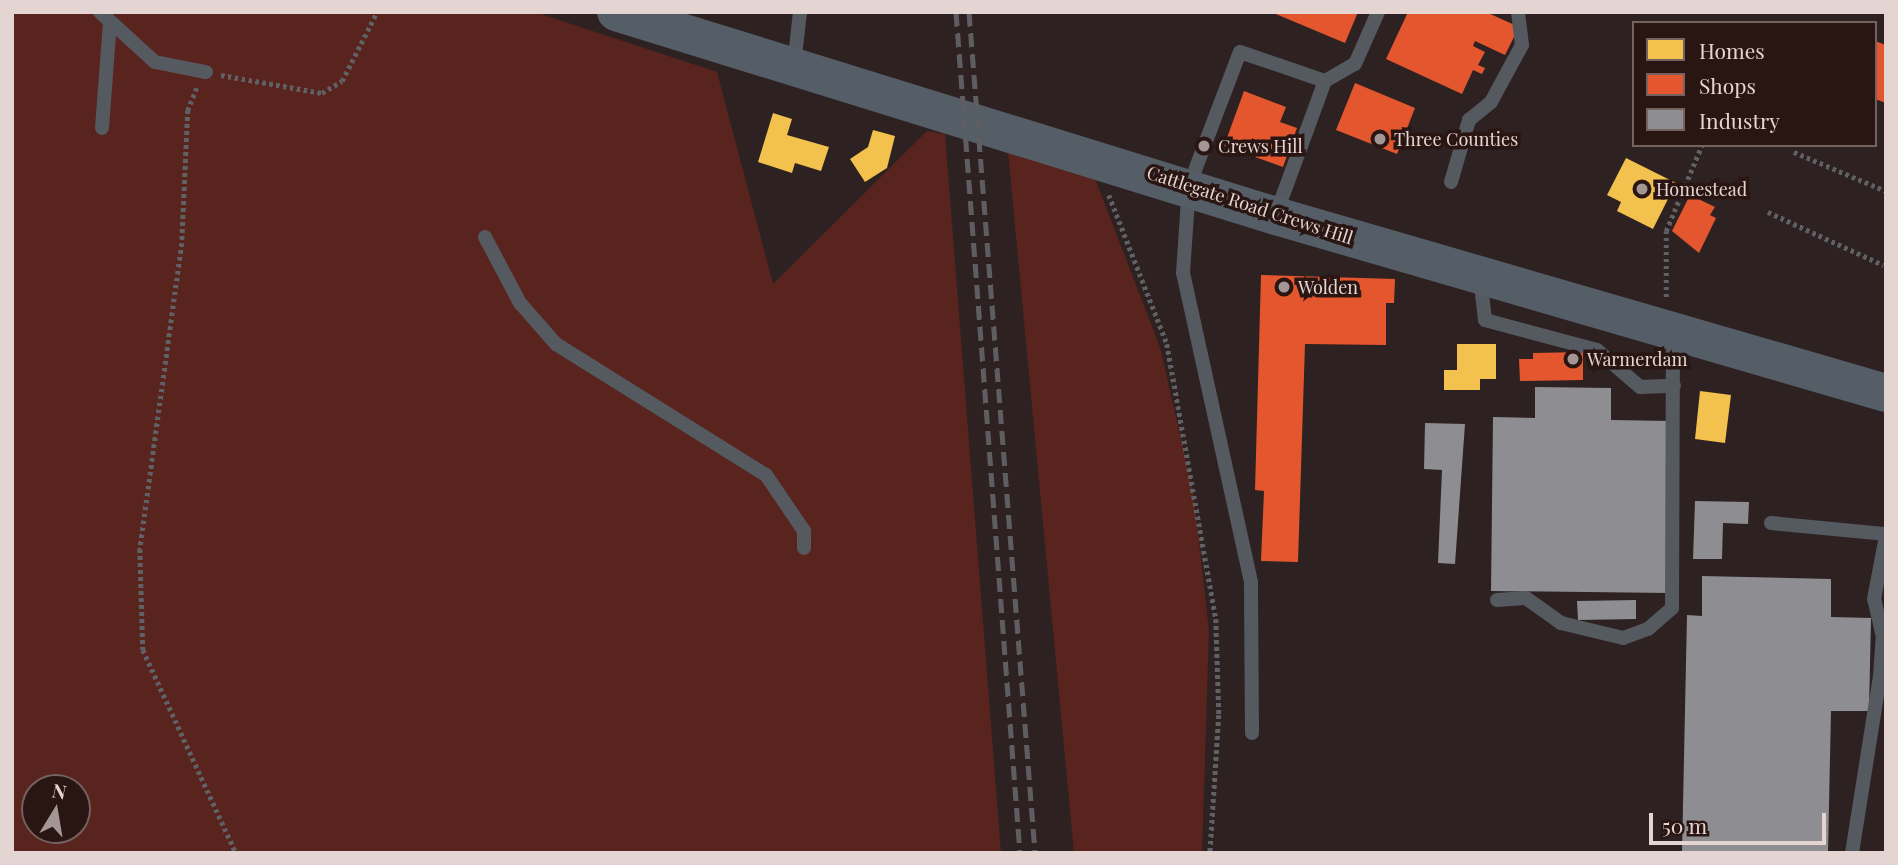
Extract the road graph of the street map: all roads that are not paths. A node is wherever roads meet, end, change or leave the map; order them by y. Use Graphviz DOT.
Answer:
graph roads {
  1 [pos="616,12"];
  2 [pos="800,12"];
  3 [pos="1378,12"];
  4 [pos="1518,12"];
  5 [pos="105,17"];
  6 [pos="794,66"];
  7 [pos="206,72"];
  8 [pos="1325,81"];
  9 [pos="102,128"];
  10 [pos="1451,182"];
  11 [pos="1189,186"];
  12 [pos="1276,216"];
  13 [pos="485,237"];
  14 [pos="1479,275"];
  15 [pos="1673,331"];
  16 [pos="1674,386"];
  17 [pos="1886,393"];
  18 [pos="1771,523"];
  19 [pos="1886,535"];
  20 [pos="804,548"];
  21 [pos="1497,600"];
  22 [pos="1252,733"];
  23 [pos="1852,853"];
  1 -- 6 [label="street, Cattlegate Road Crews Hill"];
  2 -- 6 [label="lane"];
  3 -- 8 [label="lane"];
  4 -- 10 [label="lane"];
  5 -- 7 [label="lane"];
  5 -- 9 [label="lane"];
  6 -- 11 [label="street, Cattlegate Road Crews Hill"];
  8 -- 11 [label="lane"];
  8 -- 12 [label="lane"];
  11 -- 12 [label="street, Cattlegate Road Crews Hill"];
  11 -- 22 [label="lane"];
  12 -- 14 [label="street, Cattlegate Road Crews Hill"];
  13 -- 20 [label="lane"];
  14 -- 15 [label="street, Cattlegate Road Crews Hill"];
  14 -- 16 [label="lane"];
  15 -- 16 [label="lane"];
  15 -- 17 [label="street, Cattlegate Road Crews Hill"];
  16 -- 21 [label="lane"];
  18 -- 19 [label="lane"];
  19 -- 23 [label="lane"];
}
